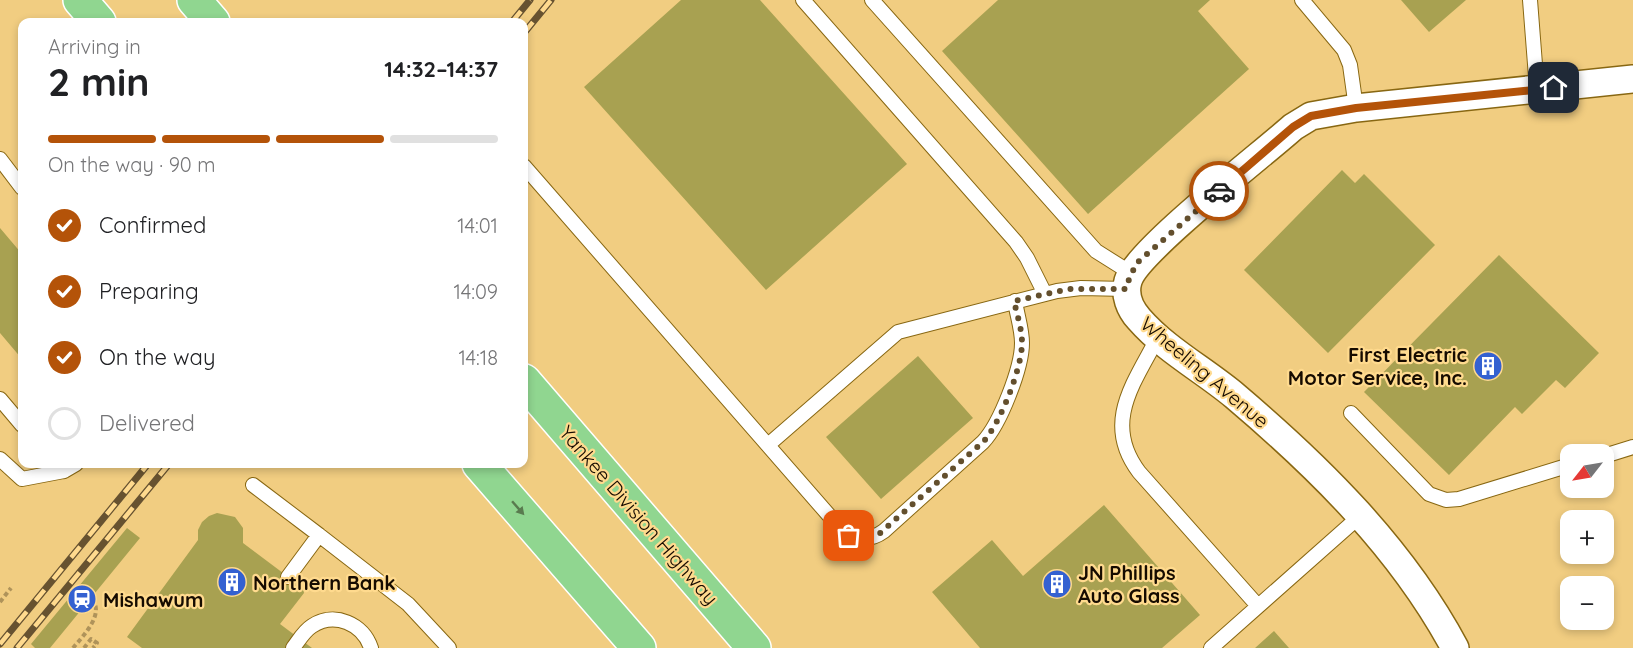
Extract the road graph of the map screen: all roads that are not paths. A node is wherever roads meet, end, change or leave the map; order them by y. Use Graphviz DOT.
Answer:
graph roads {
  1 [pos="80,0"];
  2 [pos="194,0"];
  3 [pos="802,0"];
  4 [pos="872,0"];
  5 [pos="1302,0"];
  6 [pos="1530,0"];
  7 [pos="96,18"];
  8 [pos="210,18"];
  9 [pos="1633,79"];
  10 [pos="1537,90"];
  11 [pos="1356,108"];
  12 [pos="0,159"];
  13 [pos="528,171"];
  14 [pos="18,183"];
  15 [pos="1129,281"];
  16 [pos="1045,294"];
  17 [pos="1014,301"];
  18 [pos="1158,337"];
  19 [pos="528,386"];
  20 [pos="0,399"];
  21 [pos="1351,413"];
  22 [pos="18,420"];
  23 [pos="768,445"];
  24 [pos="1633,447"];
  25 [pos="1614,453"];
  26 [pos="0,459"];
  27 [pos="58,468"];
  28 [pos="482,468"];
  29 [pos="1560,468"];
  30 [pos="253,485"];
  31 [pos="1360,516"];
  32 [pos="319,535"];
  33 [pos="288,577"];
  34 [pos="1258,606"];
  35 [pos="293,648"];
  36 [pos="371,648"];
  37 [pos="449,648"];
  38 [pos="639,648"];
  39 [pos="754,648"];
  40 [pos="1211,648"];
  41 [pos="1455,648"];
  1 -- 7 [label="highway"];
  2 -- 8 [label="highway"];
  3 -- 16 [label="lane"];
  4 -- 15 [label="lane"];
  5 -- 11 [label="lane"];
  6 -- 10 [label="lane"];
  9 -- 10 [label="street"];
  10 -- 11 [label="street"];
  11 -- 15 [label="street"];
  12 -- 14 [label="lane"];
  13 -- 23 [label="lane"];
  15 -- 16 [label="lane"];
  15 -- 18 [label="street, Wheeling Avenue"];
  16 -- 17 [label="lane"];
  17 -- 23 [label="lane"];
  17 -- 23 [label="lane"];
  18 -- 31 [label="street, Wheeling Avenue"];
  18 -- 34 [label="lane"];
  19 -- 39 [label="highway, Yankee Division Highway"];
  20 -- 22 [label="lane"];
  21 -- 29 [label="lane"];
  24 -- 25 [label="lane"];
  26 -- 27 [label="lane"];
  28 -- 38 [label="highway, one-way"];
  30 -- 32 [label="lane"];
  31 -- 34 [label="lane"];
  31 -- 41 [label="street, Wheeling Avenue"];
  32 -- 33 [label="lane"];
  32 -- 37 [label="lane"];
  34 -- 40 [label="lane"];
  35 -- 36 [label="lane"];
}
